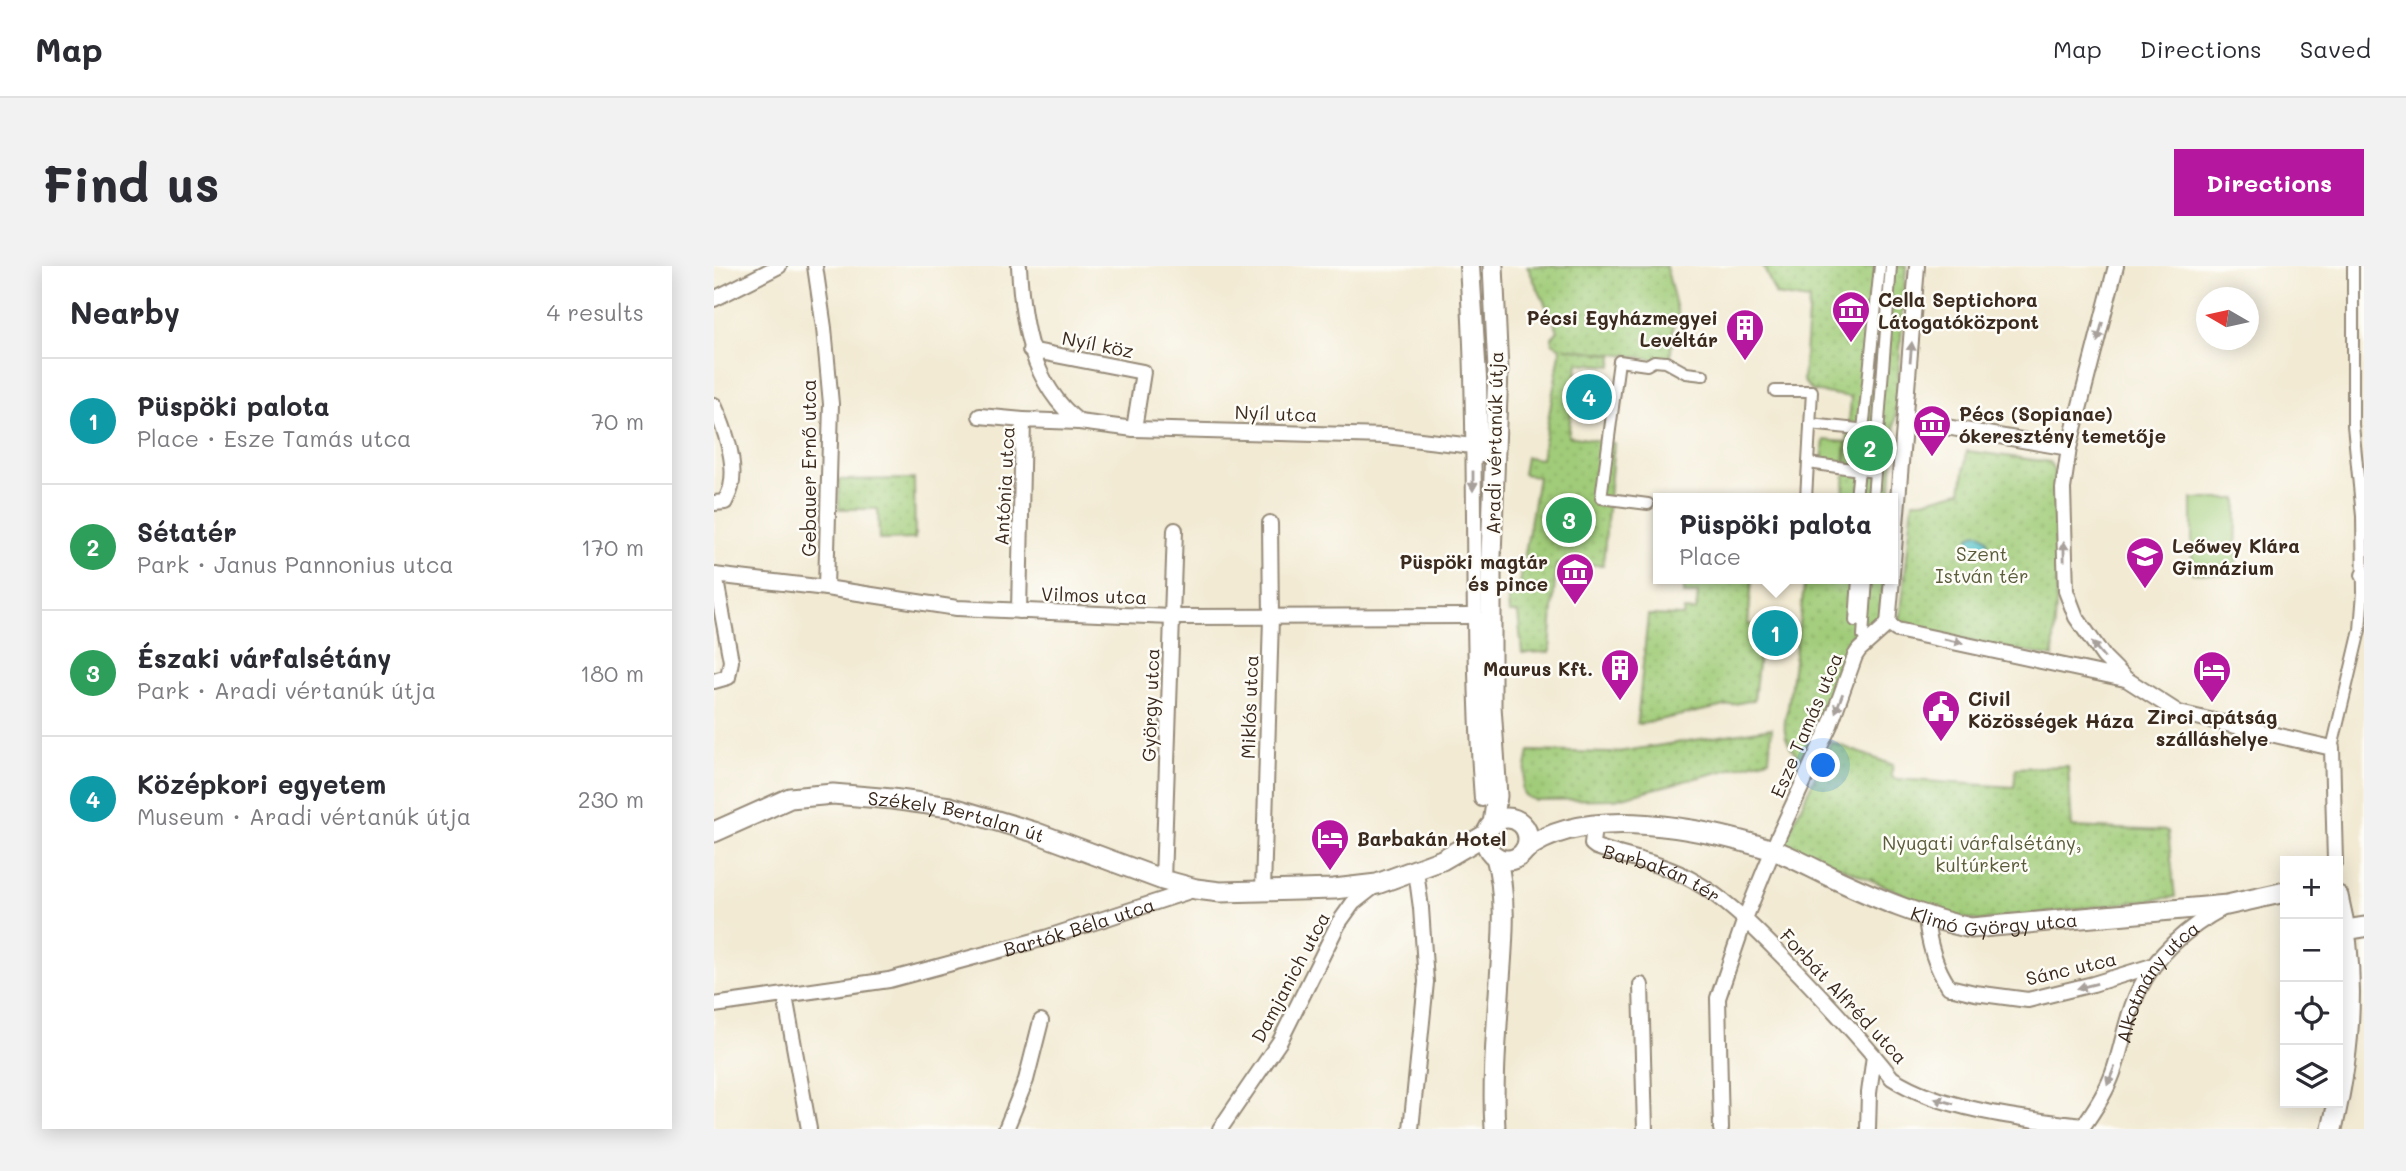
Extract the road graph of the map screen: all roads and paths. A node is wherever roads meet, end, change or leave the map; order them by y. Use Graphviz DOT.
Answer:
graph roads {
  1 [pos="779,266"];
  2 [pos="815,266"];
  3 [pos="1019,266"];
  4 [pos="1467,266"];
  5 [pos="1474,266"];
  6 [pos="1493,266"];
  7 [pos="1880,266"];
  8 [pos="1891,266"];
  9 [pos="1917,266"];
  10 [pos="2116,266"];
  11 [pos="2353,266"];
  12 [pos="714,299"];
  13 [pos="1030,350"];
  14 [pos="1703,374"];
  15 [pos="1775,391"];
  16 [pos="1060,404"];
  17 [pos="714,405"];
  18 [pos="981,416"];
  19 [pos="1905,419"];
  20 [pos="1023,420"];
  21 [pos="1043,421"];
  22 [pos="1079,422"];
  23 [pos="1810,424"];
  24 [pos="1134,429"];
  25 [pos="1863,429"];
  26 [pos="1878,431"];
  27 [pos="726,432"];
  28 [pos="714,442"];
  29 [pos="2070,448"];
  30 [pos="1473,451"];
  31 [pos="1808,463"];
  32 [pos="1859,470"];
  33 [pos="1875,472"];
  34 [pos="1806,493"];
  35 [pos="1857,493"];
  36 [pos="1873,493"];
  37 [pos="714,503"];
  38 [pos="1648,504"];
  39 [pos="1898,504"];
  40 [pos="1270,523"];
  41 [pos="1175,530"];
  42 [pos="715,575"];
  43 [pos="2364,575"];
  44 [pos="1858,584"];
  45 [pos="1867,584"];
  46 [pos="1891,584"];
  47 [pos="826,588"];
  48 [pos="1019,611"];
  49 [pos="1475,616"];
  50 [pos="1172,617"];
  51 [pos="1271,618"];
  52 [pos="1856,621"];
  53 [pos="1888,624"];
  54 [pos="1861,640"];
  55 [pos="2126,679"];
  56 [pos="714,681"];
  57 [pos="1477,730"];
  58 [pos="2332,748"];
  59 [pos="1495,754"];
  60 [pos="1482,799"];
  61 [pos="1519,822"];
  62 [pos="1594,826"];
  63 [pos="1574,829"];
  64 [pos="714,832"];
  65 [pos="1492,842"];
  66 [pos="1774,851"];
  67 [pos="1522,853"];
  68 [pos="2335,856"];
  69 [pos="1416,871"];
  70 [pos="1163,880"];
  71 [pos="1377,884"];
  72 [pos="1196,890"];
  73 [pos="1262,891"];
  74 [pos="2280,893"];
  75 [pos="2227,905"];
  76 [pos="2343,906"];
  77 [pos="1926,916"];
  78 [pos="1745,919"];
  79 [pos="1504,925"];
  80 [pos="2355,929"];
  81 [pos="2152,966"];
  82 [pos="1641,985"];
  83 [pos="785,996"];
  84 [pos="714,1005"];
  85 [pos="1041,1021"];
  86 [pos="1874,1056"];
  87 [pos="2082,1128"];
  88 [pos="809,1129"];
  89 [pos="1006,1129"];
  90 [pos="1220,1129"];
  91 [pos="1411,1129"];
  92 [pos="1495,1129"];
  93 [pos="1645,1129"];
  94 [pos="1721,1129"];
  95 [pos="1868,1129"];
  96 [pos="2332,1129"];
  1 -- 12 [label="street"];
  2 -- 47 [label="street, Gebauer Ernő utca"];
  3 -- 13 [label="street"];
  4 -- 30 [label="street, Aradi vértanúk útja"];
  5 -- 30 [label="street"];
  6 -- 59 [label="street, Aradi vértanúk útja"];
  7 -- 25 [label="street"];
  8 -- 26 [label="street"];
  19 -- 9 [label="street, one-way"];
  10 -- 29 [label="street, one-way"];
  11 -- 43 [label="street"];
  13 -- 16 [label="street"];
  13 -- 24 [label="street, Nyíl köz"];
  14 -- 38 [label="street"];
  15 -- 23 [label="street"];
  16 -- 21 [label="street"];
  16 -- 22 [label="street"];
  17 -- 27 [label="street"];
  18 -- 20 [label="street"];
  19 -- 29 [label="street"];
  19 -- 39 [label="street"];
  20 -- 21 [label="street, Antónia utca"];
  20 -- 48 [label="street, Antónia utca"];
  21 -- 22 [label="street, Antónia utca"];
  22 -- 24 [label="street, Nyíl utca"];
  23 -- 25 [label="street"];
  23 -- 31 [label="street"];
  24 -- 30 [label="street, Nyíl utca"];
  25 -- 26 [label="street"];
  25 -- 32 [label="street"];
  26 -- 33 [label="street"];
  27 -- 28 [label="street"];
  27 -- 37 [label="street"];
  55 -- 29 [label="street, one-way"];
  30 -- 49 [label="street, Aradi vértanúk útja, one-way"];
  31 -- 32 [label="street"];
  31 -- 34 [label="street"];
  32 -- 33 [label="street"];
  32 -- 35 [label="street"];
  33 -- 36 [label="street"];
  40 -- 51 [label="street, Miklós utca"];
  41 -- 50 [label="street, György utca"];
  42 -- 47 [label="street, Vilmos utca"];
  42 -- 56 [label="street"];
  43 -- 58 [label="street"];
  44 -- 52 [label="street"];
  45 -- 54 [label="street"];
  46 -- 53 [label="street"];
  47 -- 48 [label="street, Vilmos utca"];
  48 -- 50 [label="street, Vilmos utca"];
  49 -- 51 [label="street, Vilmos utca"];
  49 -- 57 [label="street, Aradi vértanúk útja"];
  50 -- 51 [label="street, Vilmos utca"];
  50 -- 70 [label="street, György utca"];
  51 -- 73 [label="street, Miklós utca"];
  53 -- 54 [label="street, Esze Tamás utca"];
  53 -- 55 [label="street, one-way"];
  54 -- 66 [label="street, Esze Tamás utca, one-way"];
  55 -- 58 [label="street"];
  57 -- 59 [label="street, Aradi vértanúk útja"];
  57 -- 60 [label="street, Aradi vértanúk útja"];
  58 -- 68 [label="street"];
  59 -- 61 [label="street, Aradi vértanúk útja"];
  59 -- 65 [label="street, Aradi vértanúk útja"];
  61 -- 63 [label="street, Barbakán tér"];
  61 -- 65 [label="street"];
  61 -- 67 [label="street"];
  62 -- 63 [label="street, Barbakán tér"];
  62 -- 66 [label="street, Barbakán tér"];
  62 -- 78 [label="street, Barbakán tér"];
  63 -- 67 [label="street, Barbakán tér"];
  64 -- 70 [label="street, Székely Bertalan út"];
  65 -- 67 [label="street"];
  65 -- 69 [label="street, Bartók Béla utca"];
  65 -- 79 [label="street, Aradi vértanúk útja"];
  66 -- 77 [label="street, Klimó György utca"];
  66 -- 78 [label="street, Esze Tamás utca"];
  67 -- 79 [label="street"];
  69 -- 71 [label="street, Bartók Béla utca"];
  69 -- 91 [label="street"];
  70 -- 72 [label="street, Székely Bertalan út"];
  71 -- 73 [label="street, Bartók Béla utca"];
  71 -- 90 [label="street, Damjanich utca"];
  72 -- 73 [label="street, Bartók Béla utca"];
  72 -- 83 [label="street, Bartók Béla utca"];
  74 -- 75 [label="street, Alkotmány utca"];
  75 -- 77 [label="street, Klimó György utca"];
  75 -- 81 [label="street, Alkotmány utca"];
  76 -- 80 [label="street"];
  81 -- 77 [label="street, Sánc utca, one-way"];
  78 -- 86 [label="street, Forbát Alfréd utca"];
  78 -- 94 [label="street, Esze Tamás utca"];
  79 -- 92 [label="street"];
  80 -- 96 [label="street"];
  81 -- 87 [label="street, Alkotmány utca, one-way"];
  82 -- 93 [label="street"];
  83 -- 84 [label="street, Bartók Béla utca"];
  83 -- 88 [label="street"];
  85 -- 89 [label="street"];
  87 -- 86 [label="street, Forbát Alfréd utca, one-way"];
  86 -- 95 [label="street"];
}
